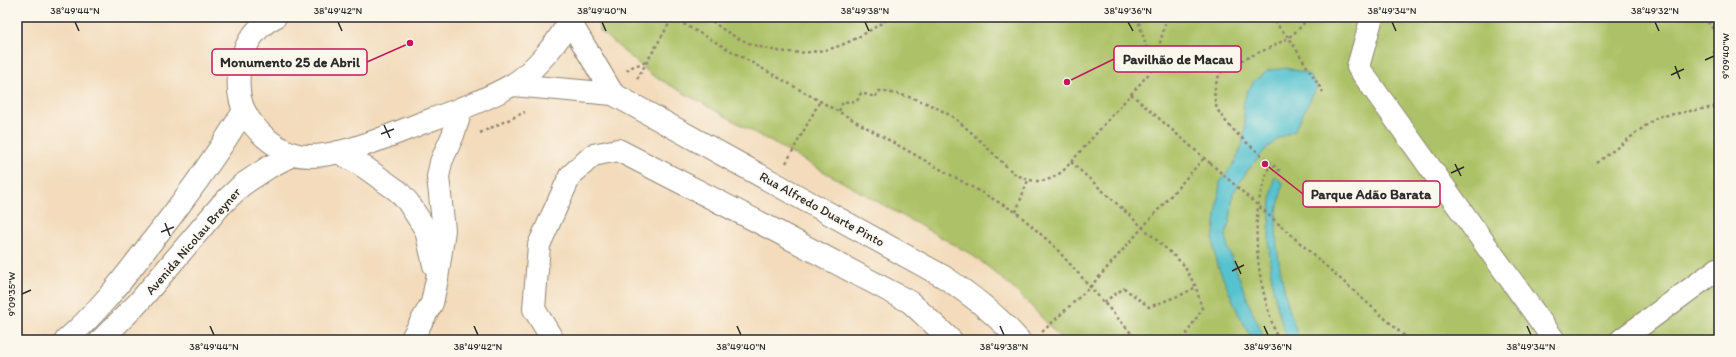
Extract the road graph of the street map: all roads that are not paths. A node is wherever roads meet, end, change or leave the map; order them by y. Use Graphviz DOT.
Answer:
graph roads {
  1 [pos="274,17"];
  2 [pos="1372,17"];
  3 [pos="569,18"];
  4 [pos="513,85"];
  5 [pos="618,97"];
  6 [pos="462,108"];
  7 [pos="244,111"];
  8 [pos="338,152"];
  9 [pos="294,154"];
  10 [pos="1719,268"];
  11 [pos="438,279"];
  12 [pos="65,339"];
  13 [pos="101,340"];
  14 [pos="411,340"];
  15 [pos="553,340"];
  16 [pos="951,340"];
  17 [pos="1019,340"];
  18 [pos="1554,340"];
  19 [pos="1622,340"];
  1 -- 7 [label="street"];
  2 -- 18 [label="street"];
  3 -- 4 [label="street"];
  3 -- 5 [label="street"];
  4 -- 5 [label="street, Rua Alfredo Duarte Pinto"];
  4 -- 6 [label="street"];
  5 -- 17 [label="street, Rua Alfredo Duarte Pinto"];
  6 -- 8 [label="street"];
  6 -- 11 [label="street"];
  7 -- 9 [label="street"];
  7 -- 12 [label="street"];
  8 -- 9 [label="street"];
  8 -- 11 [label="street"];
  9 -- 13 [label="street, Avenida Nicolau Breyner"];
  10 -- 19 [label="street"];
  11 -- 14 [label="street"];
  15 -- 16 [label="street"];
}
